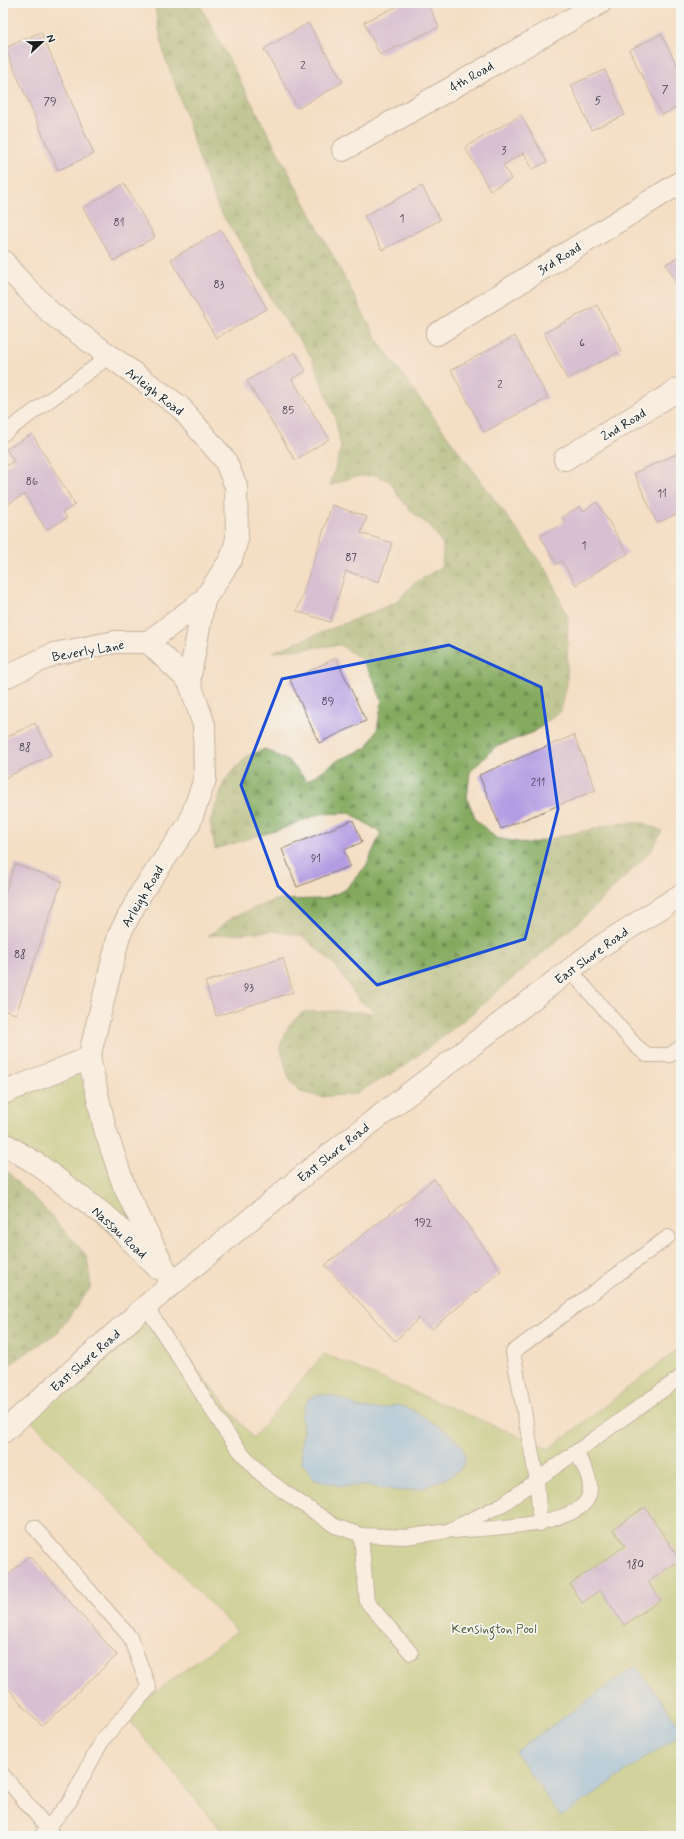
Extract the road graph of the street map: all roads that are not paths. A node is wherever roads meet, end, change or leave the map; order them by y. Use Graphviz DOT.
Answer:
graph roads {
  1 [pos="600,3"];
  2 [pos="343,150"];
  3 [pos="681,182"];
  4 [pos="3,260"];
  5 [pos="437,334"];
  6 [pos="110,356"];
  7 [pos="681,388"];
  8 [pos="3,434"];
  9 [pos="565,459"];
  10 [pos="204,600"];
  11 [pos="155,649"];
  12 [pos="35,663"];
  13 [pos="3,678"];
  14 [pos="189,681"];
  15 [pos="3,685"];
  16 [pos="681,894"];
  17 [pos="570,970"];
  18 [pos="681,1047"];
  19 [pos="89,1058"];
  20 [pos="3,1093"];
  21 [pos="3,1144"];
  22 [pos="668,1237"];
  23 [pos="172,1284"];
  24 [pos="146,1306"];
  25 [pos="681,1377"];
  26 [pos="3,1432"];
  27 [pos="576,1453"];
  28 [pos="537,1480"];
  29 [pos="540,1524"];
  30 [pos="34,1527"];
  31 [pos="448,1532"];
  32 [pos="361,1535"];
  33 [pos="411,1654"];
  34 [pos="3,1775"];
  35 [pos="48,1833"];
  1 -- 2 [label="street, 4th Road"];
  3 -- 5 [label="street, 3rd Road"];
  4 -- 6 [label="street, Arleigh Road"];
  6 -- 8 [label="lane"];
  6 -- 10 [label="street, Arleigh Road"];
  7 -- 9 [label="street, 2nd Road"];
  10 -- 11 [label="street, Arleigh Road"];
  10 -- 14 [label="street, Arleigh Road"];
  11 -- 12 [label="street, Beverly Lane"];
  11 -- 14 [label="street, Arleigh Road"];
  12 -- 13 [label="street, Beverly Lane"];
  12 -- 15 [label="street, Beverly Lane"];
  14 -- 19 [label="street, Arleigh Road"];
  16 -- 17 [label="street, East Shore Road"];
  17 -- 18 [label="lane"];
  17 -- 23 [label="street, East Shore Road"];
  19 -- 20 [label="street"];
  19 -- 23 [label="street, Arleigh Road"];
  21 -- 23 [label="street, Nassau Road"];
  22 -- 28 [label="lane"];
  23 -- 24 [label="street, East Shore Road"];
  24 -- 26 [label="street, East Shore Road"];
  24 -- 32 [label="lane"];
  25 -- 27 [label="lane"];
  27 -- 28 [label="lane"];
  27 -- 29 [label="lane"];
  28 -- 29 [label="lane"];
  28 -- 31 [label="lane"];
  29 -- 31 [label="lane"];
  30 -- 35 [label="lane"];
  31 -- 32 [label="lane"];
  32 -- 33 [label="lane"];
  34 -- 35 [label="lane"];
}
